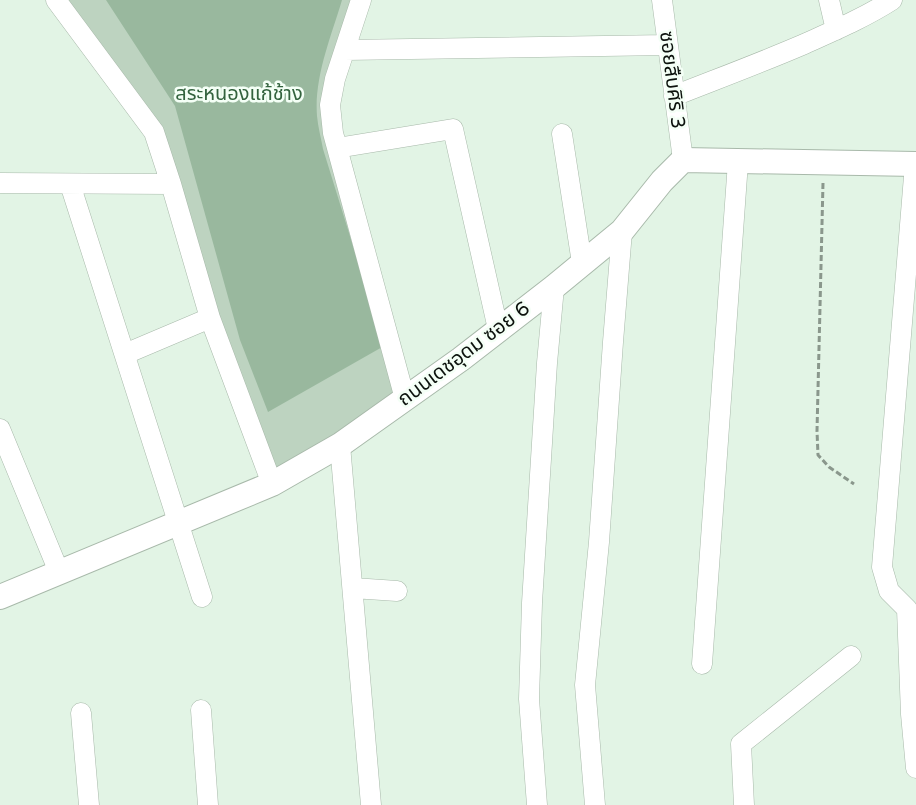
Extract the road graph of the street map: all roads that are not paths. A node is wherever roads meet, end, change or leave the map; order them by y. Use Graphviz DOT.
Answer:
graph roads {
  1 [pos="56,0"];
  2 [pos="361,0"];
  3 [pos="662,0"];
  4 [pos="829,0"];
  5 [pos="892,0"];
  6 [pos="836,30"];
  7 [pos="667,45"];
  8 [pos="345,50"];
  9 [pos="674,96"];
  10 [pos="562,134"];
  11 [pos="338,148"];
  12 [pos="683,160"];
  13 [pos="738,162"];
  14 [pos="915,164"];
  15 [pos="0,183"];
  16 [pos="70,184"];
  17 [pos="171,184"];
  18 [pos="622,231"];
  19 [pos="582,263"];
  20 [pos="554,288"];
  21 [pos="210,318"];
  22 [pos="498,329"];
  23 [pos="124,354"];
  24 [pos="405,399"];
  25 [pos="0,429"];
  26 [pos="340,445"];
  27 [pos="272,484"];
  28 [pos="179,523"];
  29 [pos="58,572"];
  30 [pos="353,588"];
  31 [pos="397,591"];
  32 [pos="0,597"];
  33 [pos="202,597"];
  34 [pos="850,656"];
  35 [pos="912,659"];
  36 [pos="702,664"];
  37 [pos="201,710"];
  38 [pos="81,713"];
  39 [pos="916,768"];
  40 [pos="89,805"];
  41 [pos="208,805"];
  42 [pos="371,805"];
  43 [pos="537,805"];
  44 [pos="595,805"];
  45 [pos="744,805"];
  1 -- 17 [label="street"];
  2 -- 8 [label="street"];
  3 -- 7 [label="street, ซอยสืบศิริ 3"];
  4 -- 6 [label="street"];
  5 -- 6 [label="street"];
  6 -- 9 [label="street"];
  7 -- 8 [label="street"];
  7 -- 9 [label="street, ซอยสืบศิริ 3"];
  8 -- 11 [label="street"];
  9 -- 12 [label="street, ซอยสืบศิริ 3"];
  10 -- 19 [label="street"];
  11 -- 22 [label="street"];
  11 -- 24 [label="street"];
  12 -- 13 [label="street"];
  12 -- 18 [label="street, ถนนเดชอุดม ซอย 6"];
  13 -- 14 [label="street"];
  13 -- 36 [label="street"];
  14 -- 35 [label="street"];
  15 -- 16 [label="street"];
  16 -- 17 [label="street"];
  16 -- 23 [label="street"];
  17 -- 21 [label="street"];
  18 -- 19 [label="street, ถนนเดชอุดม ซอย 6"];
  18 -- 44 [label="street"];
  19 -- 20 [label="street, ถนนเดชอุดม ซอย 6"];
  20 -- 22 [label="street, ถนนเดชอุดม ซอย 6"];
  20 -- 43 [label="street"];
  21 -- 23 [label="street"];
  21 -- 27 [label="street"];
  22 -- 24 [label="street, ถนนเดชอุดม ซอย 6"];
  23 -- 28 [label="street"];
  24 -- 26 [label="street, ถนนเดชอุดม ซอย 6"];
  25 -- 29 [label="street"];
  26 -- 27 [label="street, ถนนเดชอุดม ซอย 6"];
  26 -- 30 [label="street"];
  27 -- 28 [label="street, ถนนเดชอุดม ซอย 6"];
  28 -- 29 [label="street, ถนนเดชอุดม ซอย 6"];
  28 -- 33 [label="street"];
  29 -- 32 [label="street, ถนนเดชอุดม ซอย 6"];
  30 -- 31 [label="street"];
  30 -- 42 [label="street"];
  34 -- 45 [label="street"];
  35 -- 39 [label="street"];
  37 -- 41 [label="street"];
  38 -- 40 [label="street"];
}
